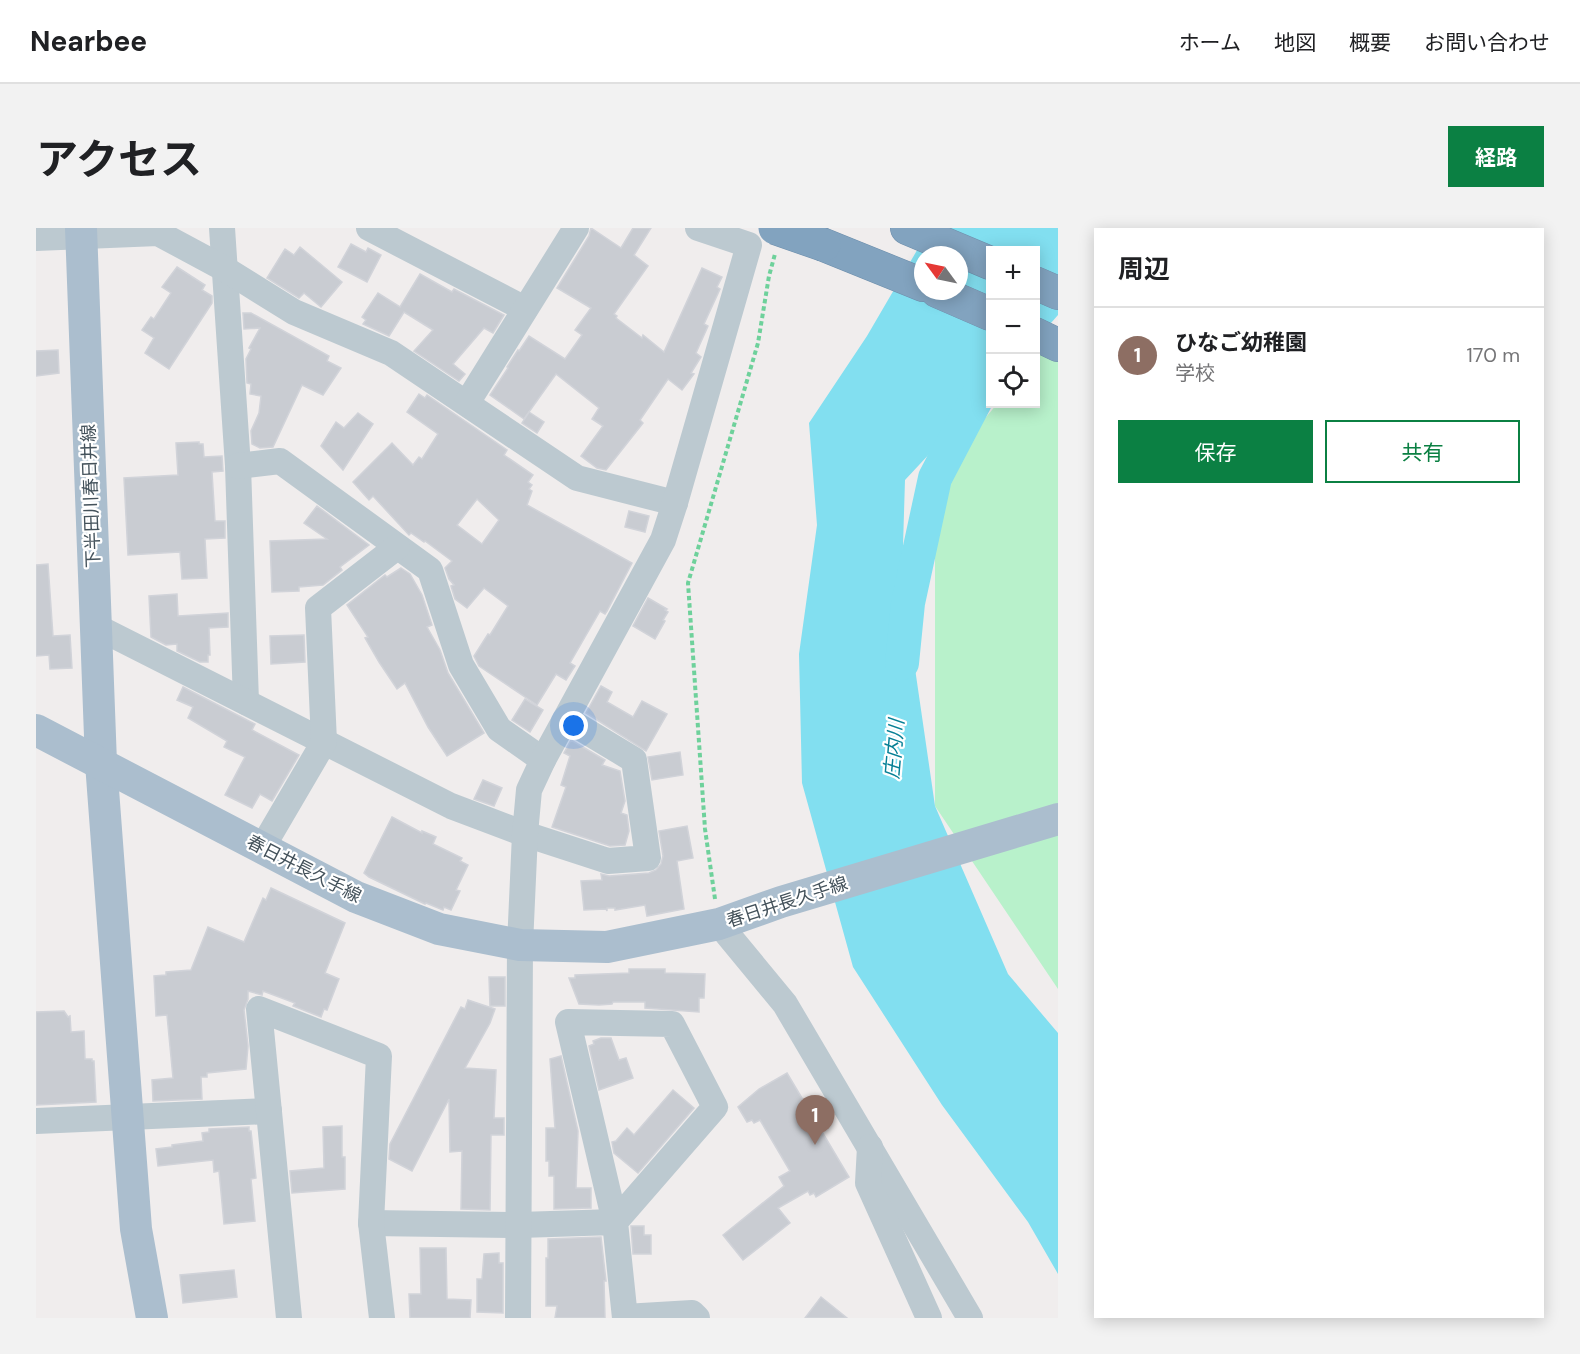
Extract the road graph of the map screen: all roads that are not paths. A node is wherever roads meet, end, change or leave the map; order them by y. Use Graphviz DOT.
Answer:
graph roads {
  1 [pos="222,228"];
  2 [pos="369,228"];
  3 [pos="576,228"];
  4 [pos="698,228"];
  5 [pos="908,228"];
  6 [pos="81,232"];
  7 [pos="36,238"];
  8 [pos="767,240"];
  9 [pos="986,261"];
  10 [pos="225,269"];
  11 [pos="914,281"];
  12 [pos="1040,285"];
  13 [pos="1058,292"];
  14 [pos="958,300"];
  15 [pos="525,309"];
  16 [pos="986,312"];
  17 [pos="1040,336"];
  18 [pos="1058,345"];
  19 [pos="467,403"];
  20 [pos="238,466"];
  21 [pos="675,503"];
  22 [pos="397,547"];
  23 [pos="96,626"];
  24 [pos="246,702"];
  25 [pos="566,720"];
  26 [pos="36,730"];
  27 [pos="324,742"];
  28 [pos="543,760"];
  29 [pos="100,763"];
  30 [pos="1058,819"];
  31 [pos="525,834"];
  32 [pos="262,848"];
  33 [pos="719,924"];
  34 [pos="520,945"];
  35 [pos="269,1111"];
  36 [pos="127,1117"];
  37 [pos="36,1122"];
  38 [pos="870,1147"];
  39 [pos="615,1222"];
  40 [pos="371,1223"];
  41 [pos="519,1225"];
  42 [pos="152,1318"];
  43 [pos="289,1318"];
  44 [pos="382,1318"];
  45 [pos="518,1318"];
  46 [pos="625,1318"];
  47 [pos="697,1318"];
  48 [pos="929,1318"];
  49 [pos="970,1318"];
  1 -- 10 [label="street"];
  2 -- 15 [label="street"];
  3 -- 15 [label="street"];
  4 -- 8 [label="street"];
  5 -- 9 [label="highway"];
  6 -- 7 [label="street"];
  6 -- 10 [label="street"];
  6 -- 23 [label="main road, 下半田川春日井線"];
  8 -- 11 [label="highway, bridge"];
  8 -- 21 [label="street"];
  10 -- 19 [label="street"];
  10 -- 20 [label="street"];
  12 -- 13 [label="highway"];
  14 -- 16 [label="highway"];
  15 -- 19 [label="street"];
  17 -- 18 [label="highway"];
  19 -- 21 [label="street"];
  20 -- 22 [label="street"];
  20 -- 24 [label="street"];
  21 -- 25 [label="street"];
  22 -- 27 [label="street"];
  22 -- 28 [label="street"];
  23 -- 24 [label="street"];
  23 -- 29 [label="main road, 下半田川春日井線"];
  24 -- 27 [label="street"];
  25 -- 28 [label="street"];
  25 -- 31 [label="street"];
  26 -- 29 [label="main road, 春日井長久手線"];
  27 -- 31 [label="street"];
  27 -- 32 [label="street"];
  28 -- 31 [label="street"];
  29 -- 32 [label="main road, 春日井長久手線"];
  29 -- 36 [label="main road"];
  30 -- 33 [label="main road, 春日井長久手線"];
  31 -- 34 [label="street"];
  32 -- 34 [label="main road, 春日井長久手線"];
  33 -- 34 [label="main road, 春日井長久手線"];
  33 -- 38 [label="street"];
  34 -- 41 [label="street"];
  35 -- 36 [label="street"];
  35 -- 40 [label="street"];
  35 -- 43 [label="street"];
  36 -- 37 [label="street"];
  36 -- 42 [label="main road"];
  38 -- 48 [label="street"];
  38 -- 49 [label="street"];
  39 -- 39 [label="street"];
  39 -- 41 [label="street"];
  39 -- 46 [label="street"];
  40 -- 41 [label="street"];
  40 -- 44 [label="street"];
  41 -- 45 [label="street"];
  46 -- 47 [label="street"];
}
